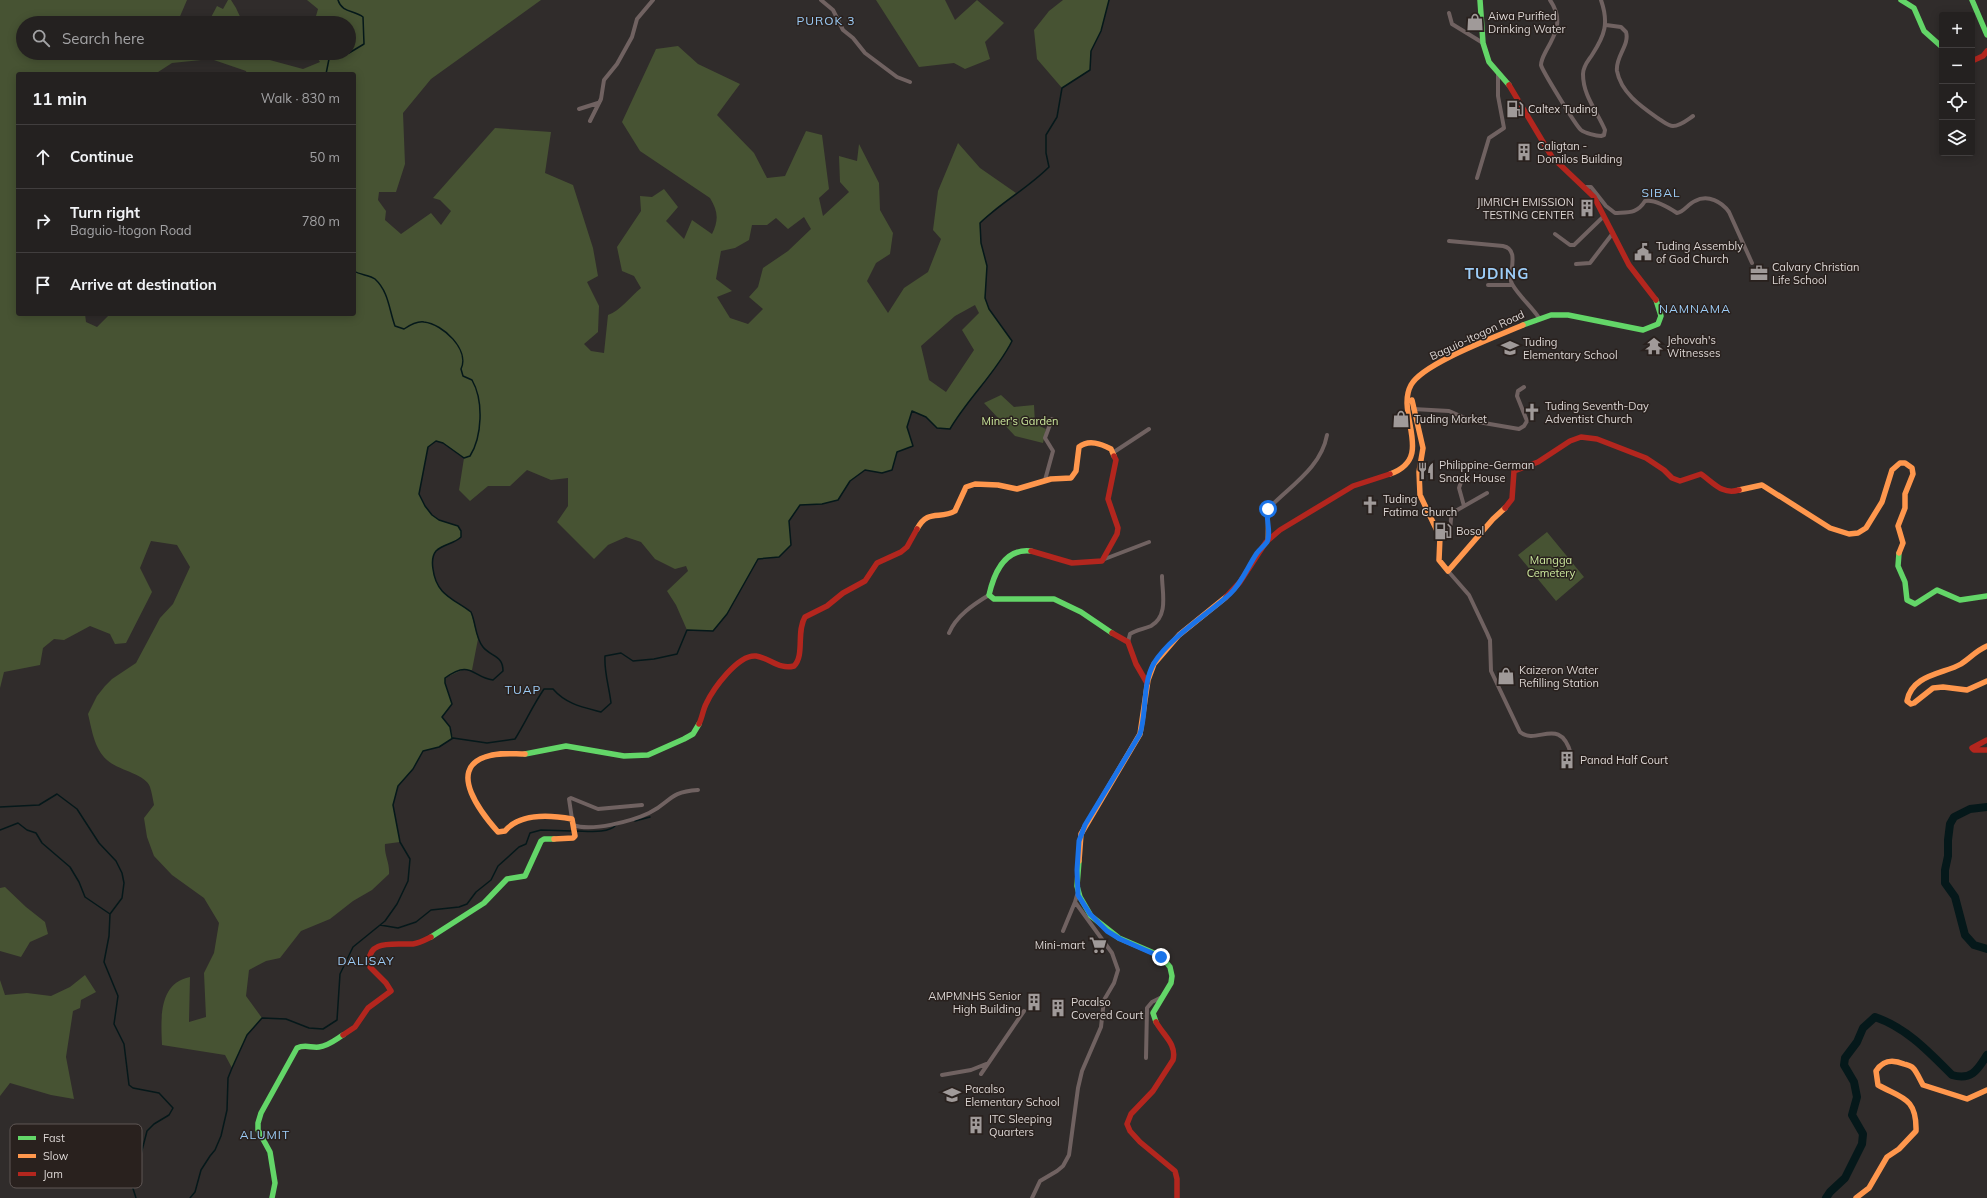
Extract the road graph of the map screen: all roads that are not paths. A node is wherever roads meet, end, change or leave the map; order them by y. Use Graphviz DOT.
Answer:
graph roads {
  1 [pos="653,0"];
  2 [pos="821,0"];
  3 [pos="1480,0"];
  4 [pos="1550,0"];
  5 [pos="1602,0"];
  6 [pos="1901,0"];
  7 [pos="1972,0"];
  8 [pos="1449,13"];
  9 [pos="1606,25"];
  10 [pos="1987,35"];
  11 [pos="1483,43"];
  12 [pos="1939,44"];
  13 [pos="1987,51"];
  14 [pos="1975,60"];
  15 [pos="1498,73"];
  16 [pos="910,82"];
  17 [pos="598,103"];
  18 [pos="579,109"];
  19 [pos="1693,116"];
  20 [pos="590,121"];
  21 [pos="1476,178"];
  22 [pos="1586,187"];
  23 [pos="1604,216"];
  24 [pos="1614,233"];
  25 [pos="1555,234"];
  26 [pos="1449,241"];
  27 [pos="1752,262"];
  28 [pos="1576,264"];
  29 [pos="1488,285"];
  30 [pos="1512,285"];
  31 [pos="1539,318"];
  32 [pos="1524,388"];
  33 [pos="1408,390"];
  34 [pos="1413,409"];
  35 [pos="1052,419"];
  36 [pos="1149,429"];
  37 [pos="1328,435"];
  38 [pos="1114,452"];
  39 [pos="1045,480"];
  40 [pos="1465,480"];
  41 [pos="1487,493"];
  42 [pos="1464,506"];
  43 [pos="1440,537"];
  44 [pos="1267,541"];
  45 [pos="1149,542"];
  46 [pos="1102,561"];
  47 [pos="1448,571"];
  48 [pos="1162,576"];
  49 [pos="989,595"];
  50 [pos="1987,596"];
  51 [pos="949,633"];
  52 [pos="1128,642"];
  53 [pos="1987,646"];
  54 [pos="1987,681"];
  55 [pos="1147,683"];
  56 [pos="1987,740"];
  57 [pos="1987,750"];
  58 [pos="1571,754"];
  59 [pos="698,790"];
  60 [pos="642,805"];
  61 [pos="572,822"];
  62 [pos="1078,895"];
  63 [pos="1075,902"];
  64 [pos="1063,931"];
  65 [pos="1164,996"];
  66 [pos="1024,1011"];
  67 [pos="1146,1058"];
  68 [pos="987,1064"];
  69 [pos="981,1074"];
  70 [pos="942,1075"];
  71 [pos="1987,1090"];
  72 [pos="272,1198"];
  73 [pos="1032,1198"];
  74 [pos="1177,1198"];
  75 [pos="1856,1198"];
  1 -- 17 [label="street"];
  2 -- 16 [label="street"];
  3 -- 11 [label="street, Baguio-Itogon Road"];
  4 -- 9 [label="street"];
  5 -- 9 [label="street"];
  6 -- 12 [label="street"];
  7 -- 10 [label="street"];
  8 -- 11 [label="street"];
  9 -- 19 [label="street"];
  11 -- 15 [label="street, Baguio-Itogon Road"];
  13 -- 14 [label="street"];
  15 -- 21 [label="street"];
  15 -- 22 [label="street, Baguio-Itogon Road"];
  17 -- 18 [label="street"];
  17 -- 20 [label="street"];
  22 -- 23 [label="street, Baguio-Itogon Road"];
  22 -- 27 [label="street"];
  23 -- 24 [label="street, Baguio-Itogon Road"];
  23 -- 25 [label="street"];
  24 -- 28 [label="street"];
  24 -- 31 [label="street, Baguio-Itogon Road"];
  26 -- 30 [label="street"];
  29 -- 30 [label="street"];
  30 -- 31 [label="street"];
  31 -- 33 [label="street, Baguio-Itogon Road"];
  32 -- 34 [label="street"];
  33 -- 34 [label="street"];
  33 -- 44 [label="street"];
  34 -- 43 [label="street"];
  35 -- 39 [label="street"];
  36 -- 38 [label="street"];
  37 -- 44 [label="street"];
  38 -- 39 [label="street"];
  38 -- 46 [label="street"];
  39 -- 61 [label="street"];
  40 -- 42 [label="street"];
  41 -- 42 [label="street"];
  42 -- 43 [label="street"];
  43 -- 47 [label="street"];
  44 -- 55 [label="street"];
  45 -- 46 [label="street"];
  46 -- 49 [label="street"];
  47 -- 50 [label="street"];
  47 -- 58 [label="street"];
  48 -- 52 [label="street"];
  49 -- 51 [label="street"];
  49 -- 52 [label="street"];
  52 -- 55 [label="street"];
  53 -- 54 [label="street"];
  55 -- 62 [label="street"];
  56 -- 57 [label="street"];
  59 -- 61 [label="street"];
  60 -- 61 [label="street"];
  61 -- 72 [label="street"];
  62 -- 63 [label="street"];
  62 -- 65 [label="street"];
  63 -- 64 [label="street"];
  63 -- 73 [label="street"];
  65 -- 67 [label="street"];
  65 -- 74 [label="street"];
  66 -- 68 [label="street"];
  68 -- 69 [label="street"];
  68 -- 70 [label="street"];
  71 -- 75 [label="street"];
}
